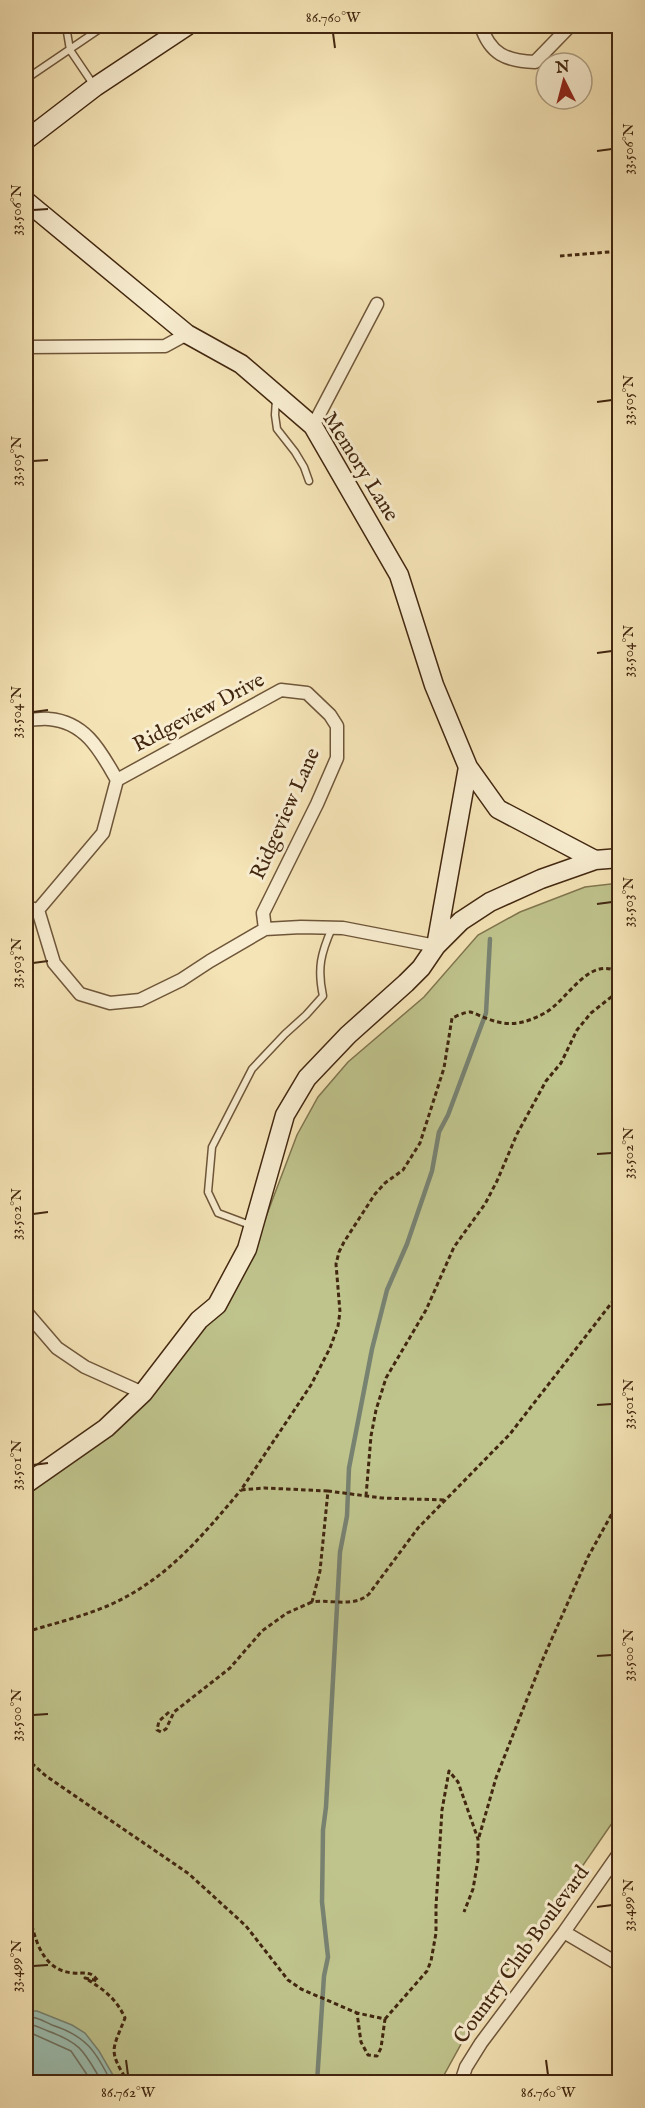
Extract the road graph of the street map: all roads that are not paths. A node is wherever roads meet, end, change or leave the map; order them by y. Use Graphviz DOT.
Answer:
graph roads {
  1 [pos="38,26"];
  2 [pos="66,26"];
  3 [pos="104,26"];
  4 [pos="187,26"];
  5 [pos="481,26"];
  6 [pos="570,26"];
  7 [pos="26,33"];
  8 [pos="70,48"];
  9 [pos="26,79"];
  10 [pos="95,87"];
  11 [pos="26,140"];
  12 [pos="26,201"];
  13 [pos="377,304"];
  14 [pos="187,334"];
  15 [pos="26,347"];
  16 [pos="276,395"];
  17 [pos="313,426"];
  18 [pos="309,481"];
  19 [pos="330,715"];
  20 [pos="26,720"];
  21 [pos="468,767"];
  22 [pos="117,780"];
  23 [pos="620,858"];
  24 [pos="595,860"];
  25 [pos="32,909"];
  26 [pos="332,928"];
  27 [pos="265,929"];
  28 [pos="436,945"];
  29 [pos="254,1227"];
  30 [pos="26,1312"];
  31 [pos="142,1393"];
  32 [pos="26,1484"];
  33 [pos="620,1852"];
  34 [pos="564,1932"];
  35 [pos="620,1965"];
  36 [pos="461,2082"];
  1 -- 7 [label="lane"];
  2 -- 8 [label="lane"];
  3 -- 8 [label="lane"];
  4 -- 10 [label="street"];
  5 -- 6 [label="street"];
  8 -- 9 [label="lane"];
  8 -- 10 [label="lane"];
  10 -- 11 [label="street"];
  12 -- 14 [label="street, Memory Lane"];
  13 -- 17 [label="street"];
  14 -- 15 [label="street"];
  14 -- 16 [label="street, Memory Lane"];
  16 -- 17 [label="street, Memory Lane"];
  16 -- 18 [label="lane"];
  17 -- 21 [label="street, Memory Lane"];
  19 -- 22 [label="street, Ridgeview Drive"];
  19 -- 27 [label="street, Ridgeview Lane"];
  20 -- 22 [label="street"];
  21 -- 24 [label="street, Memory Lane"];
  21 -- 28 [label="street"];
  22 -- 25 [label="street"];
  23 -- 24 [label="street"];
  24 -- 28 [label="street"];
  25 -- 27 [label="street"];
  26 -- 27 [label="street"];
  26 -- 28 [label="street"];
  26 -- 29 [label="lane"];
  28 -- 29 [label="street"];
  29 -- 31 [label="street"];
  30 -- 31 [label="street"];
  31 -- 32 [label="street"];
  33 -- 34 [label="street, Country Club Boulevard"];
  34 -- 35 [label="street"];
  34 -- 36 [label="street, Country Club Boulevard"];
}
